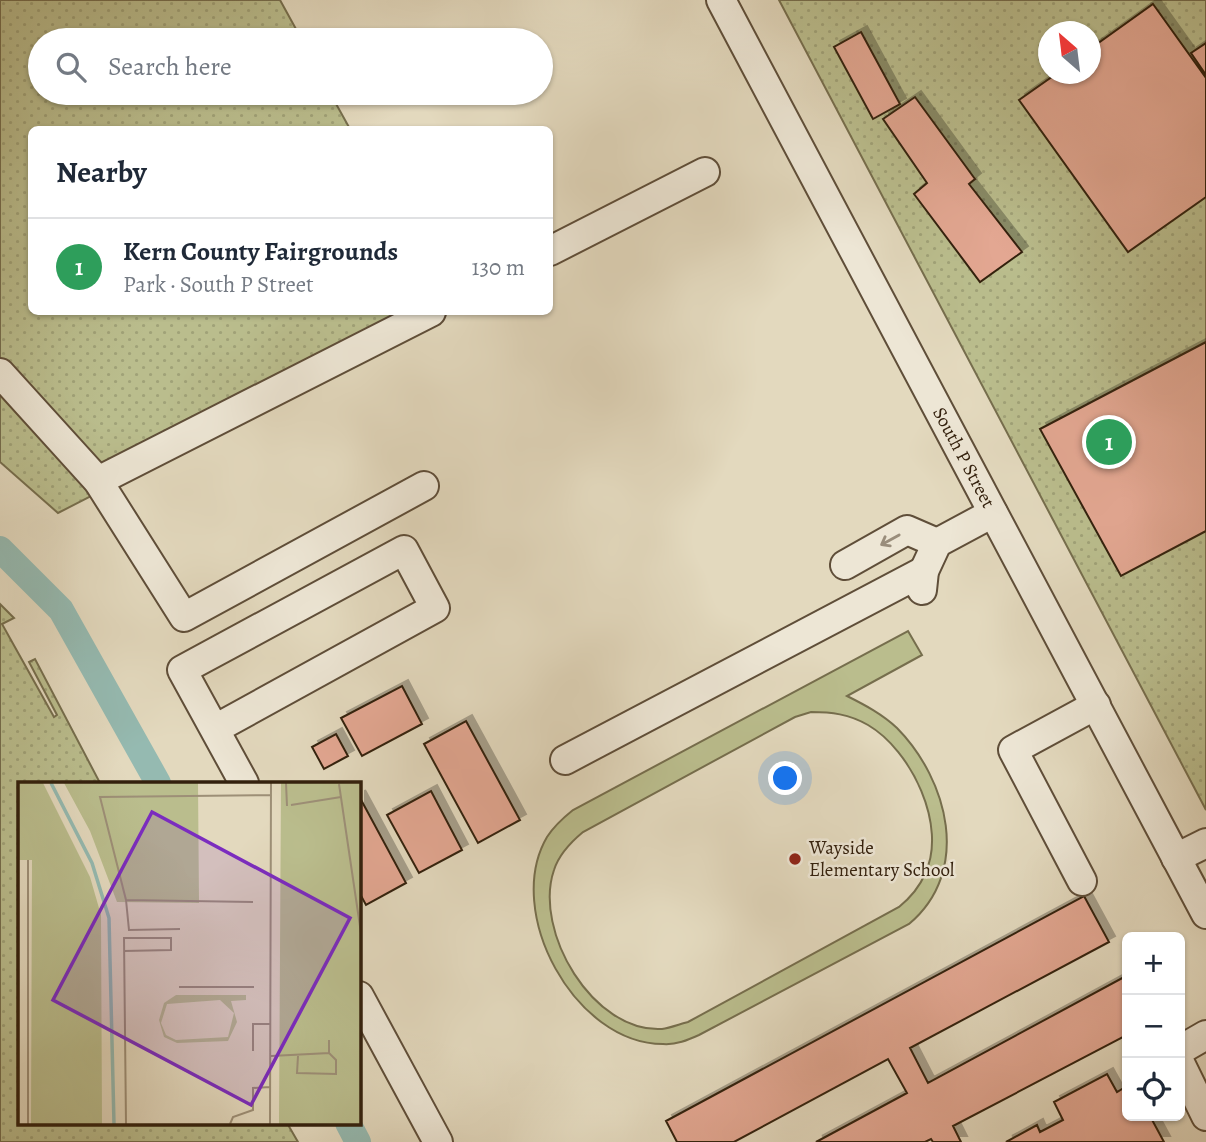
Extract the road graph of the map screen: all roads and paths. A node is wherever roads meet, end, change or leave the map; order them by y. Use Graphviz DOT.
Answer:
graph roads {
  1 [pos="721,0"];
  2 [pos="705,172"];
  3 [pos="553,249"];
  4 [pos="424,315"];
  5 [pos="0,373"];
  6 [pos="98,481"];
  7 [pos="424,486"];
  8 [pos="993,513"];
  9 [pos="937,543"];
  10 [pos="845,565"];
  11 [pos="1096,705"];
  12 [pos="215,729"];
  13 [pos="565,760"];
  14 [pos="243,782"];
  15 [pos="1206,843"];
  16 [pos="1176,858"];
  17 [pos="1082,881"];
  18 [pos="1206,914"];
  19 [pos="360,998"];
  20 [pos="1206,1035"];
  21 [pos="1185,1047"];
  22 [pos="1185,1073"];
  23 [pos="1206,1116"];
  24 [pos="438,1142"];
  1 -- 8 [label="street, South P Street"];
  2 -- 3 [label="street"];
  4 -- 6 [label="street"];
  5 -- 6 [label="street"];
  6 -- 7 [label="street"];
  8 -- 9 [label="street"];
  8 -- 11 [label="street, South P Street"];
  9 -- 10 [label="street, one-way"];
  9 -- 13 [label="street"];
  11 -- 16 [label="street, South P Street"];
  11 -- 17 [label="street"];
  12 -- 12 [label="street"];
  12 -- 14 [label="street"];
  15 -- 16 [label="street"];
  16 -- 18 [label="street, South P Street"];
  19 -- 24 [label="street"];
  20 -- 21 [label="street"];
  22 -- 23 [label="street"];
}
